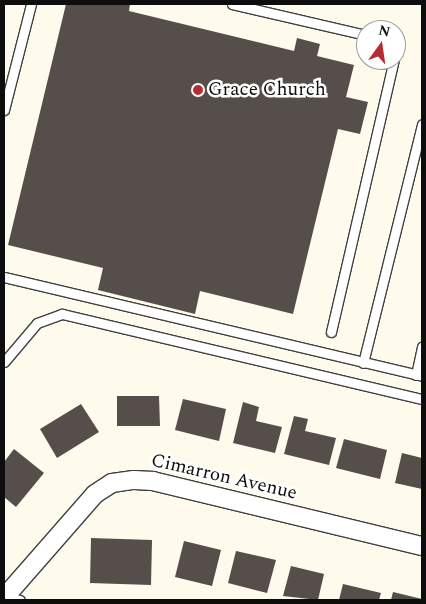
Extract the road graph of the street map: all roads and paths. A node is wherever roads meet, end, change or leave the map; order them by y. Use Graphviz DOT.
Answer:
graph roads {
  1 [pos="31,4"];
  2 [pos="232,4"];
  3 [pos="356,33"];
  4 [pos="392,70"];
  5 [pos="4,110"];
  6 [pos="422,124"];
  7 [pos="4,277"];
  8 [pos="331,332"];
  9 [pos="422,347"];
  10 [pos="4,362"];
  11 [pos="363,363"];
  12 [pos="419,376"];
  13 [pos="422,400"];
  14 [pos="422,546"];
  15 [pos="10,598"];
  1 -- 5 [label="lane"];
  2 -- 3 [label="lane"];
  4 -- 8 [label="lane"];
  6 -- 11 [label="lane"];
  7 -- 11 [label="lane"];
  9 -- 12 [label="lane"];
  10 -- 13 [label="lane"];
  11 -- 12 [label="lane"];
  14 -- 15 [label="street, Cimarron Avenue"];
}
